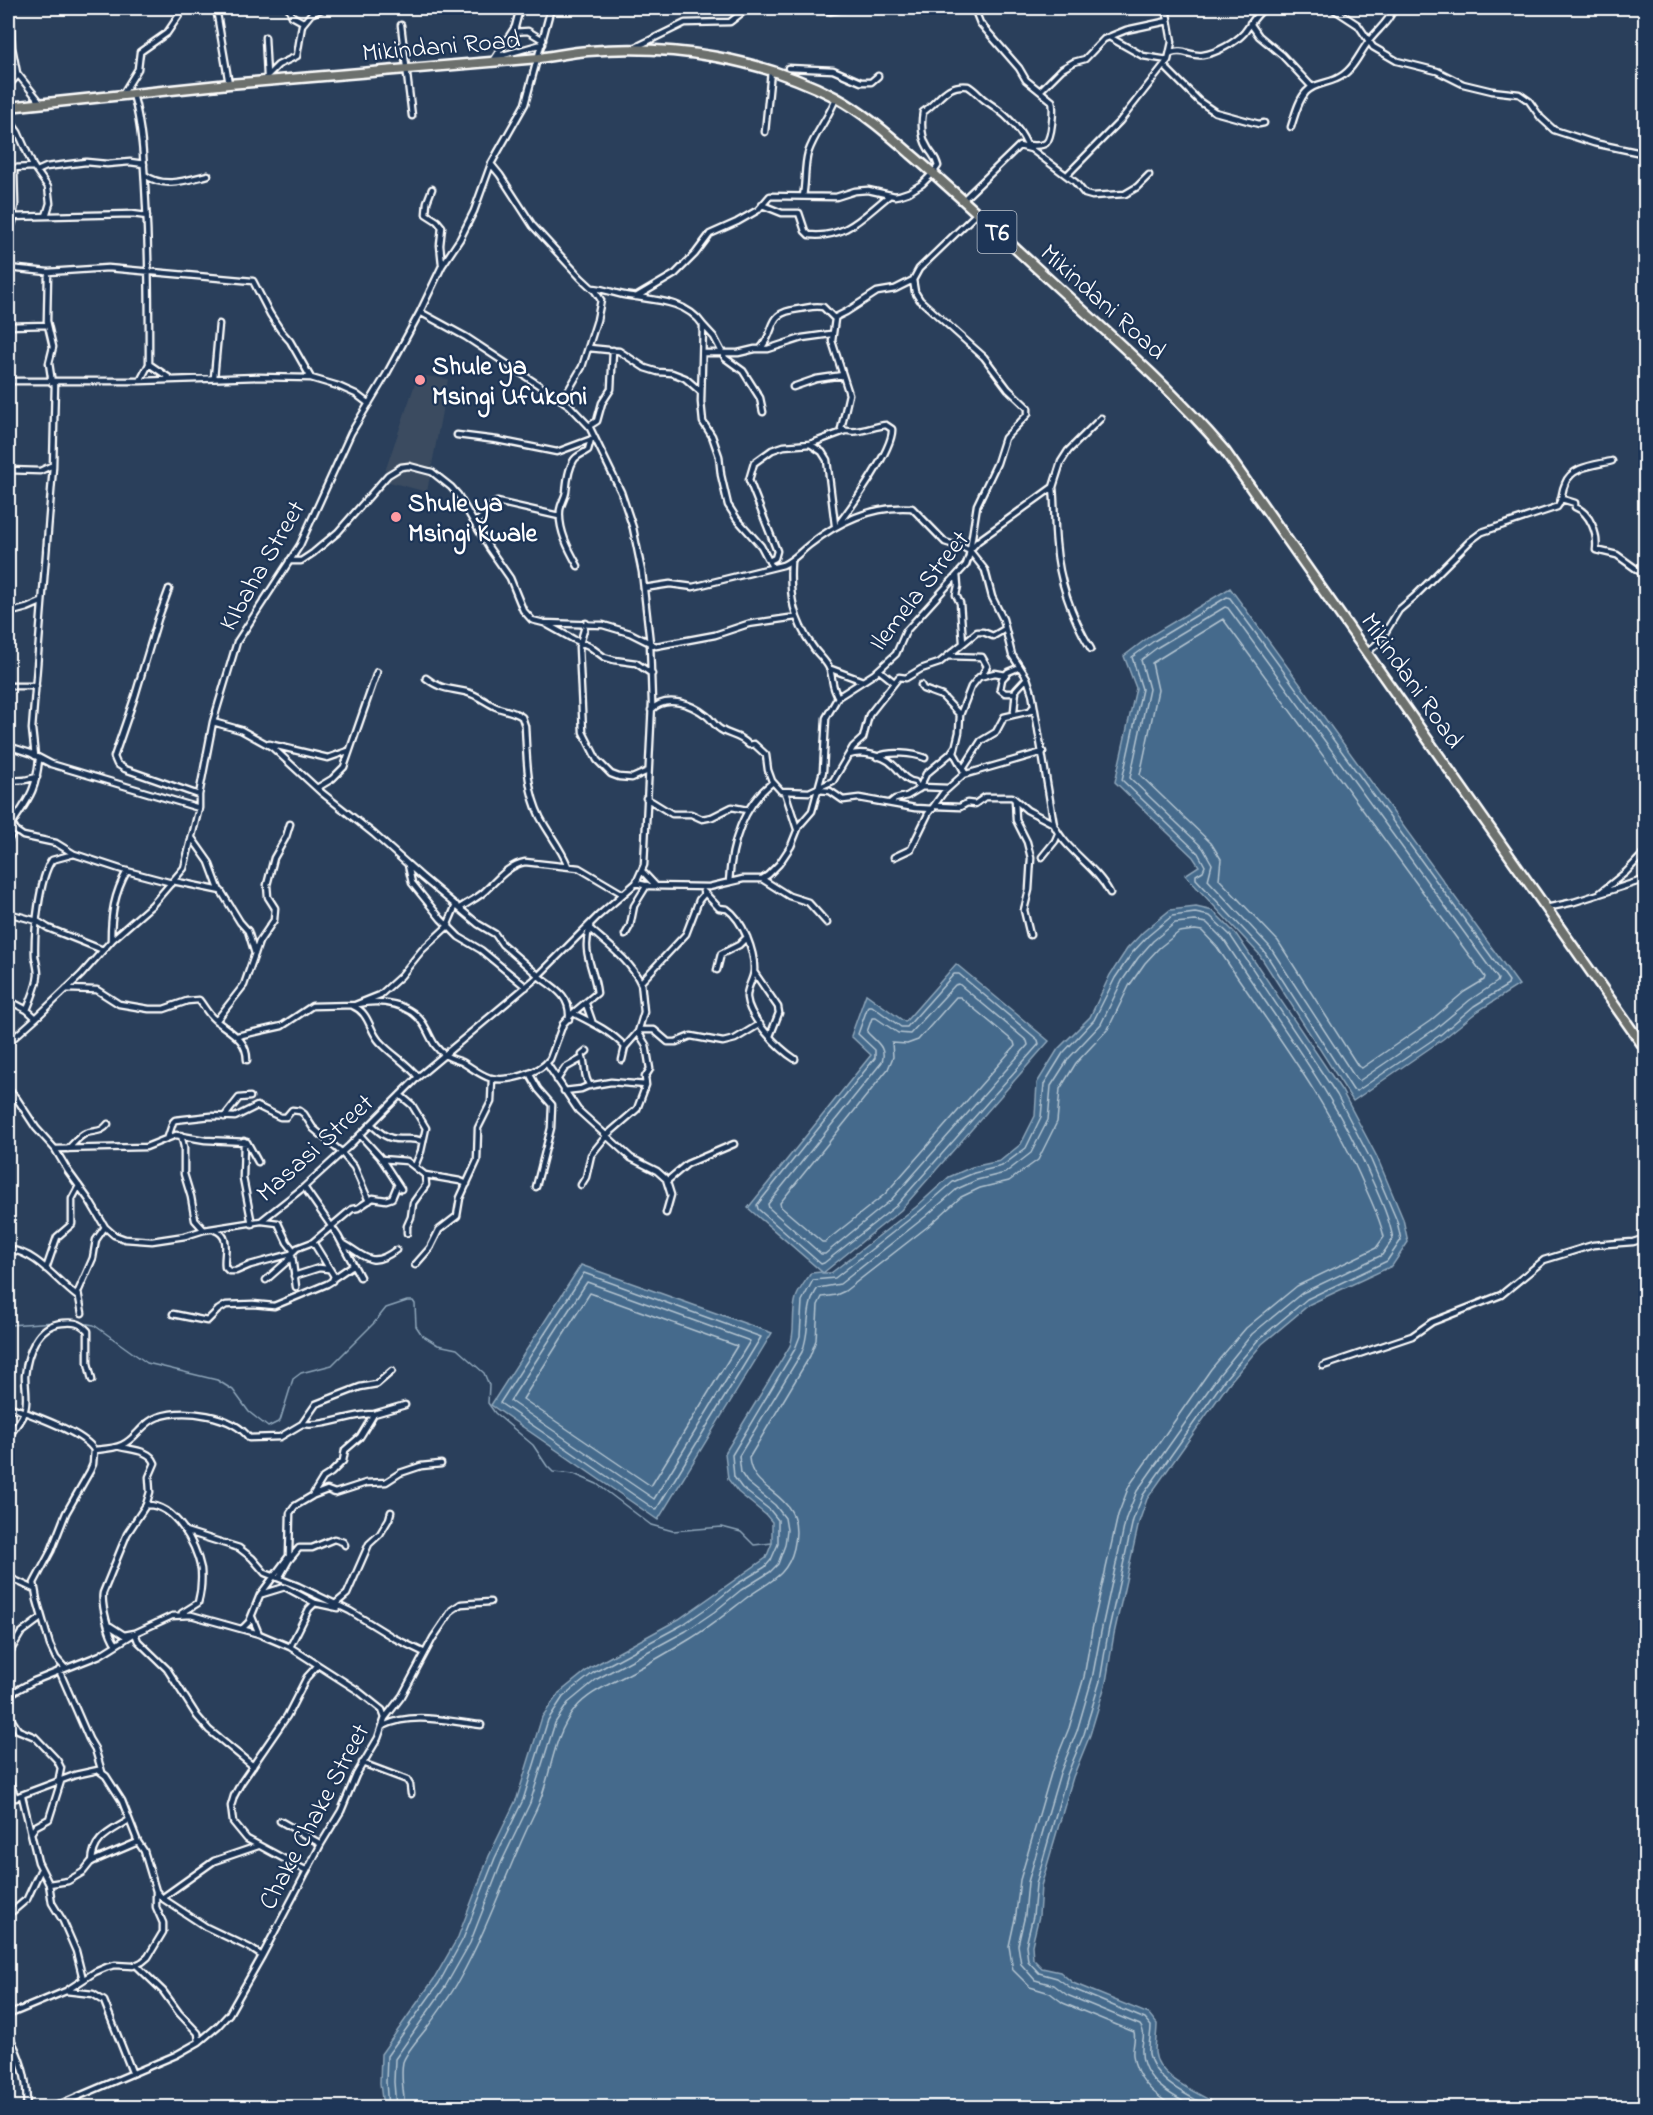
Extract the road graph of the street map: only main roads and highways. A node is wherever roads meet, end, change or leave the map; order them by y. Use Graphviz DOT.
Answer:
graph roads {
  1 [pos="8,107"];
  2 [pos="1646,1050"];
  1 -- 2 [label="highway, Mikindani Road / T6"];
}
